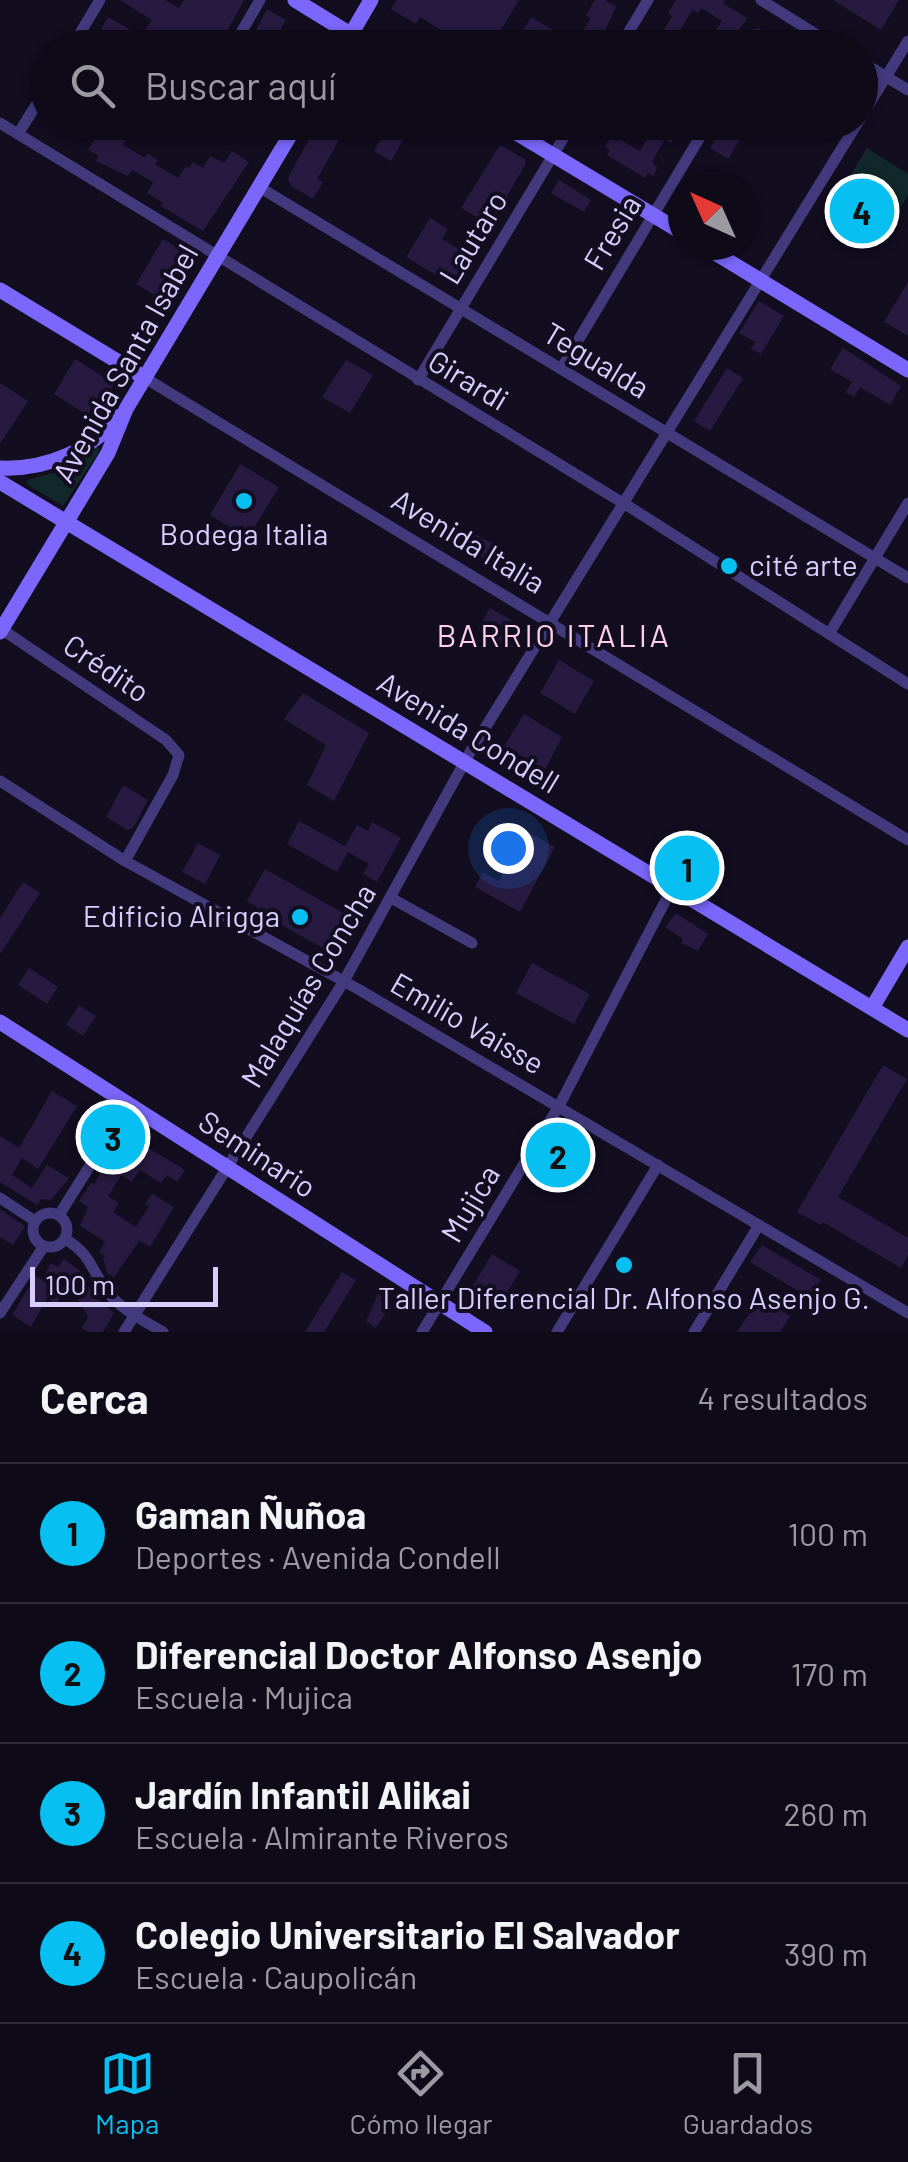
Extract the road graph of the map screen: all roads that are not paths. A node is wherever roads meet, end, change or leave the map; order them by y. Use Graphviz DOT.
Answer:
graph roads {
  1 [pos="100,0"];
  2 [pos="260,0"];
  3 [pos="294,0"];
  4 [pos="371,0"];
  5 [pos="648,0"];
  6 [pos="762,0"];
  7 [pos="82,30"];
  8 [pos="242,30"];
  9 [pos="333,30"];
  10 [pos="353,30"];
  11 [pos="630,30"];
  12 [pos="810,30"];
  13 [pos="908,41"];
  14 [pos="878,72"];
  15 [pos="886,77"];
  16 [pos="878,90"];
  17 [pos="908,90"];
  18 [pos="30,115"];
  19 [pos="0,123"];
  20 [pos="18,134"];
  21 [pos="287,140"];
  22 [pos="528,140"];
  23 [pos="562,140"];
  24 [pos="698,140"];
  25 [pos="847,140"];
  26 [pos="553,155"];
  27 [pos="259,187"];
  28 [pos="652,214"];
  29 [pos="668,224"];
  30 [pos="217,257"];
  31 [pos="727,260"];
  32 [pos="760,280"];
  33 [pos="0,290"];
  34 [pos="461,308"];
  35 [pos="561,369"];
  36 [pos="908,370"];
  37 [pos="145,378"];
  38 [pos="418,380"];
  39 [pos="126,409"];
  40 [pos="666,433"];
  41 [pos="0,468"];
  42 [pos="0,482"];
  43 [pos="908,503"];
  44 [pos="623,504"];
  45 [pos="67,523"];
  46 [pos="874,558"];
  47 [pos="908,578"];
  48 [pos="550,624"];
  49 [pos="1,629"];
  50 [pos="829,634"];
  51 [pos="908,684"];
  52 [pos="464,762"];
  53 [pos="0,781"];
  54 [pos="908,840"];
  55 [pos="126,861"];
  56 [pos="672,888"];
  57 [pos="391,898"];
  58 [pos="472,944"];
  59 [pos="908,947"];
  60 [pos="344,981"];
  61 [pos="872,1008"];
  62 [pos="0,1022"];
  63 [pos="908,1030"];
  64 [pos="128,1104"];
  65 [pos="559,1106"];
  66 [pos="658,1165"];
  67 [pos="227,1168"];
  68 [pos="0,1198"];
  69 [pos="59,1215"];
  70 [pos="35,1221"];
  71 [pos="759,1225"];
  72 [pos="65,1239"];
  73 [pos="44,1246"];
  74 [pos="440,1304"];
  75 [pos="0,1313"];
  76 [pos="908,1314"];
  77 [pos="135,1316"];
  78 [pos="124,1332"];
  79 [pos="163,1332"];
  80 [pos="422,1332"];
  81 [pos="486,1332"];
  82 [pos="557,1332"];
  83 [pos="694,1332"];
  1 -- 7 [label="street"];
  2 -- 8 [label="street"];
  3 -- 9 [label="street"];
  4 -- 10 [label="street"];
  5 -- 11 [label="street"];
  6 -- 12 [label="street"];
  13 -- 15 [label="street, Malaquías Concha"];
  14 -- 15 [label="street"];
  15 -- 16 [label="street, Malaquías Concha"];
  15 -- 17 [label="street"];
  18 -- 20 [label="street"];
  19 -- 20 [label="street, Girardi"];
  20 -- 30 [label="street, Girardi"];
  21 -- 27 [label="street, Avenida Santa Isabel"];
  22 -- 26 [label="street"];
  23 -- 26 [label="street, Lautaro"];
  24 -- 28 [label="street, Fresia"];
  25 -- 32 [label="street, Malaquías Concha"];
  26 -- 28 [label="street"];
  26 -- 34 [label="street, Lautaro"];
  27 -- 30 [label="street, Avenida Santa Isabel"];
  27 -- 34 [label="street, Tegualda"];
  28 -- 29 [label="street"];
  28 -- 35 [label="street, Fresia"];
  30 -- 37 [label="street, Avenida Santa Isabel"];
  30 -- 38 [label="street, Girardi"];
  31 -- 32 [label="street"];
  32 -- 36 [label="street"];
  32 -- 40 [label="street, Malaquías Concha"];
  33 -- 37 [label="street, Avenida Italia"];
  34 -- 35 [label="street, Tegualda"];
  34 -- 38 [label="street, Lautaro"];
  35 -- 40 [label="street, Tegualda"];
  37 -- 39 [label="street, Avenida Santa Isabel"];
  37 -- 48 [label="street, Avenida Italia"];
  38 -- 44 [label="street, Girardi"];
  39 -- 41 [label="street"];
  39 -- 45 [label="street, Avenida Santa Isabel"];
  40 -- 44 [label="street, Malaquías Concha"];
  40 -- 46 [label="street, Tegualda"];
  42 -- 45 [label="street, Avenida Condell"];
  43 -- 46 [label="street"];
  44 -- 48 [label="street, Malaquías Concha"];
  44 -- 50 [label="street, Girardi"];
  45 -- 49 [label="street, Avenida Santa Isabel"];
  45 -- 52 [label="street, Avenida Condell"];
  46 -- 47 [label="street, Tegualda"];
  46 -- 50 [label="street"];
  48 -- 52 [label="street, Malaquías Concha"];
  48 -- 54 [label="street, Avenida Italia"];
  49 -- 55 [label="street, Crédito"];
  50 -- 51 [label="street, Girardi"];
  52 -- 56 [label="street, Avenida Condell"];
  52 -- 57 [label="street, Malaquías Concha"];
  53 -- 55 [label="street, Emilio Vaisse"];
  55 -- 60 [label="street, Emilio Vaisse"];
  56 -- 61 [label="street, Avenida Condell"];
  56 -- 65 [label="street, Mujica"];
  57 -- 58 [label="street"];
  57 -- 60 [label="street, Malaquías Concha"];
  59 -- 61 [label="street"];
  60 -- 65 [label="street, Emilio Vaisse"];
  60 -- 67 [label="street, Malaquías Concha"];
  61 -- 63 [label="street, Avenida Condell"];
  62 -- 64 [label="street, Seminario"];
  64 -- 67 [label="street, Seminario"];
  64 -- 69 [label="street"];
  65 -- 66 [label="street, Emilio Vaisse"];
  65 -- 74 [label="street, Mujica"];
  66 -- 71 [label="street, Emilio Vaisse"];
  66 -- 82 [label="street"];
  67 -- 74 [label="street, Seminario"];
  67 -- 77 [label="street, Malaquías Concha"];
  68 -- 70 [label="street"];
  69 -- 70 [label="street"];
  69 -- 72 [label="street"];
  70 -- 73 [label="street"];
  71 -- 76 [label="street, Emilio Vaisse"];
  71 -- 83 [label="street"];
  72 -- 73 [label="street"];
  72 -- 77 [label="street"];
  73 -- 75 [label="street"];
  74 -- 80 [label="street, Mujica"];
  74 -- 81 [label="street, Seminario"];
  77 -- 78 [label="street, Malaquías Concha"];
  77 -- 79 [label="street"];
}
